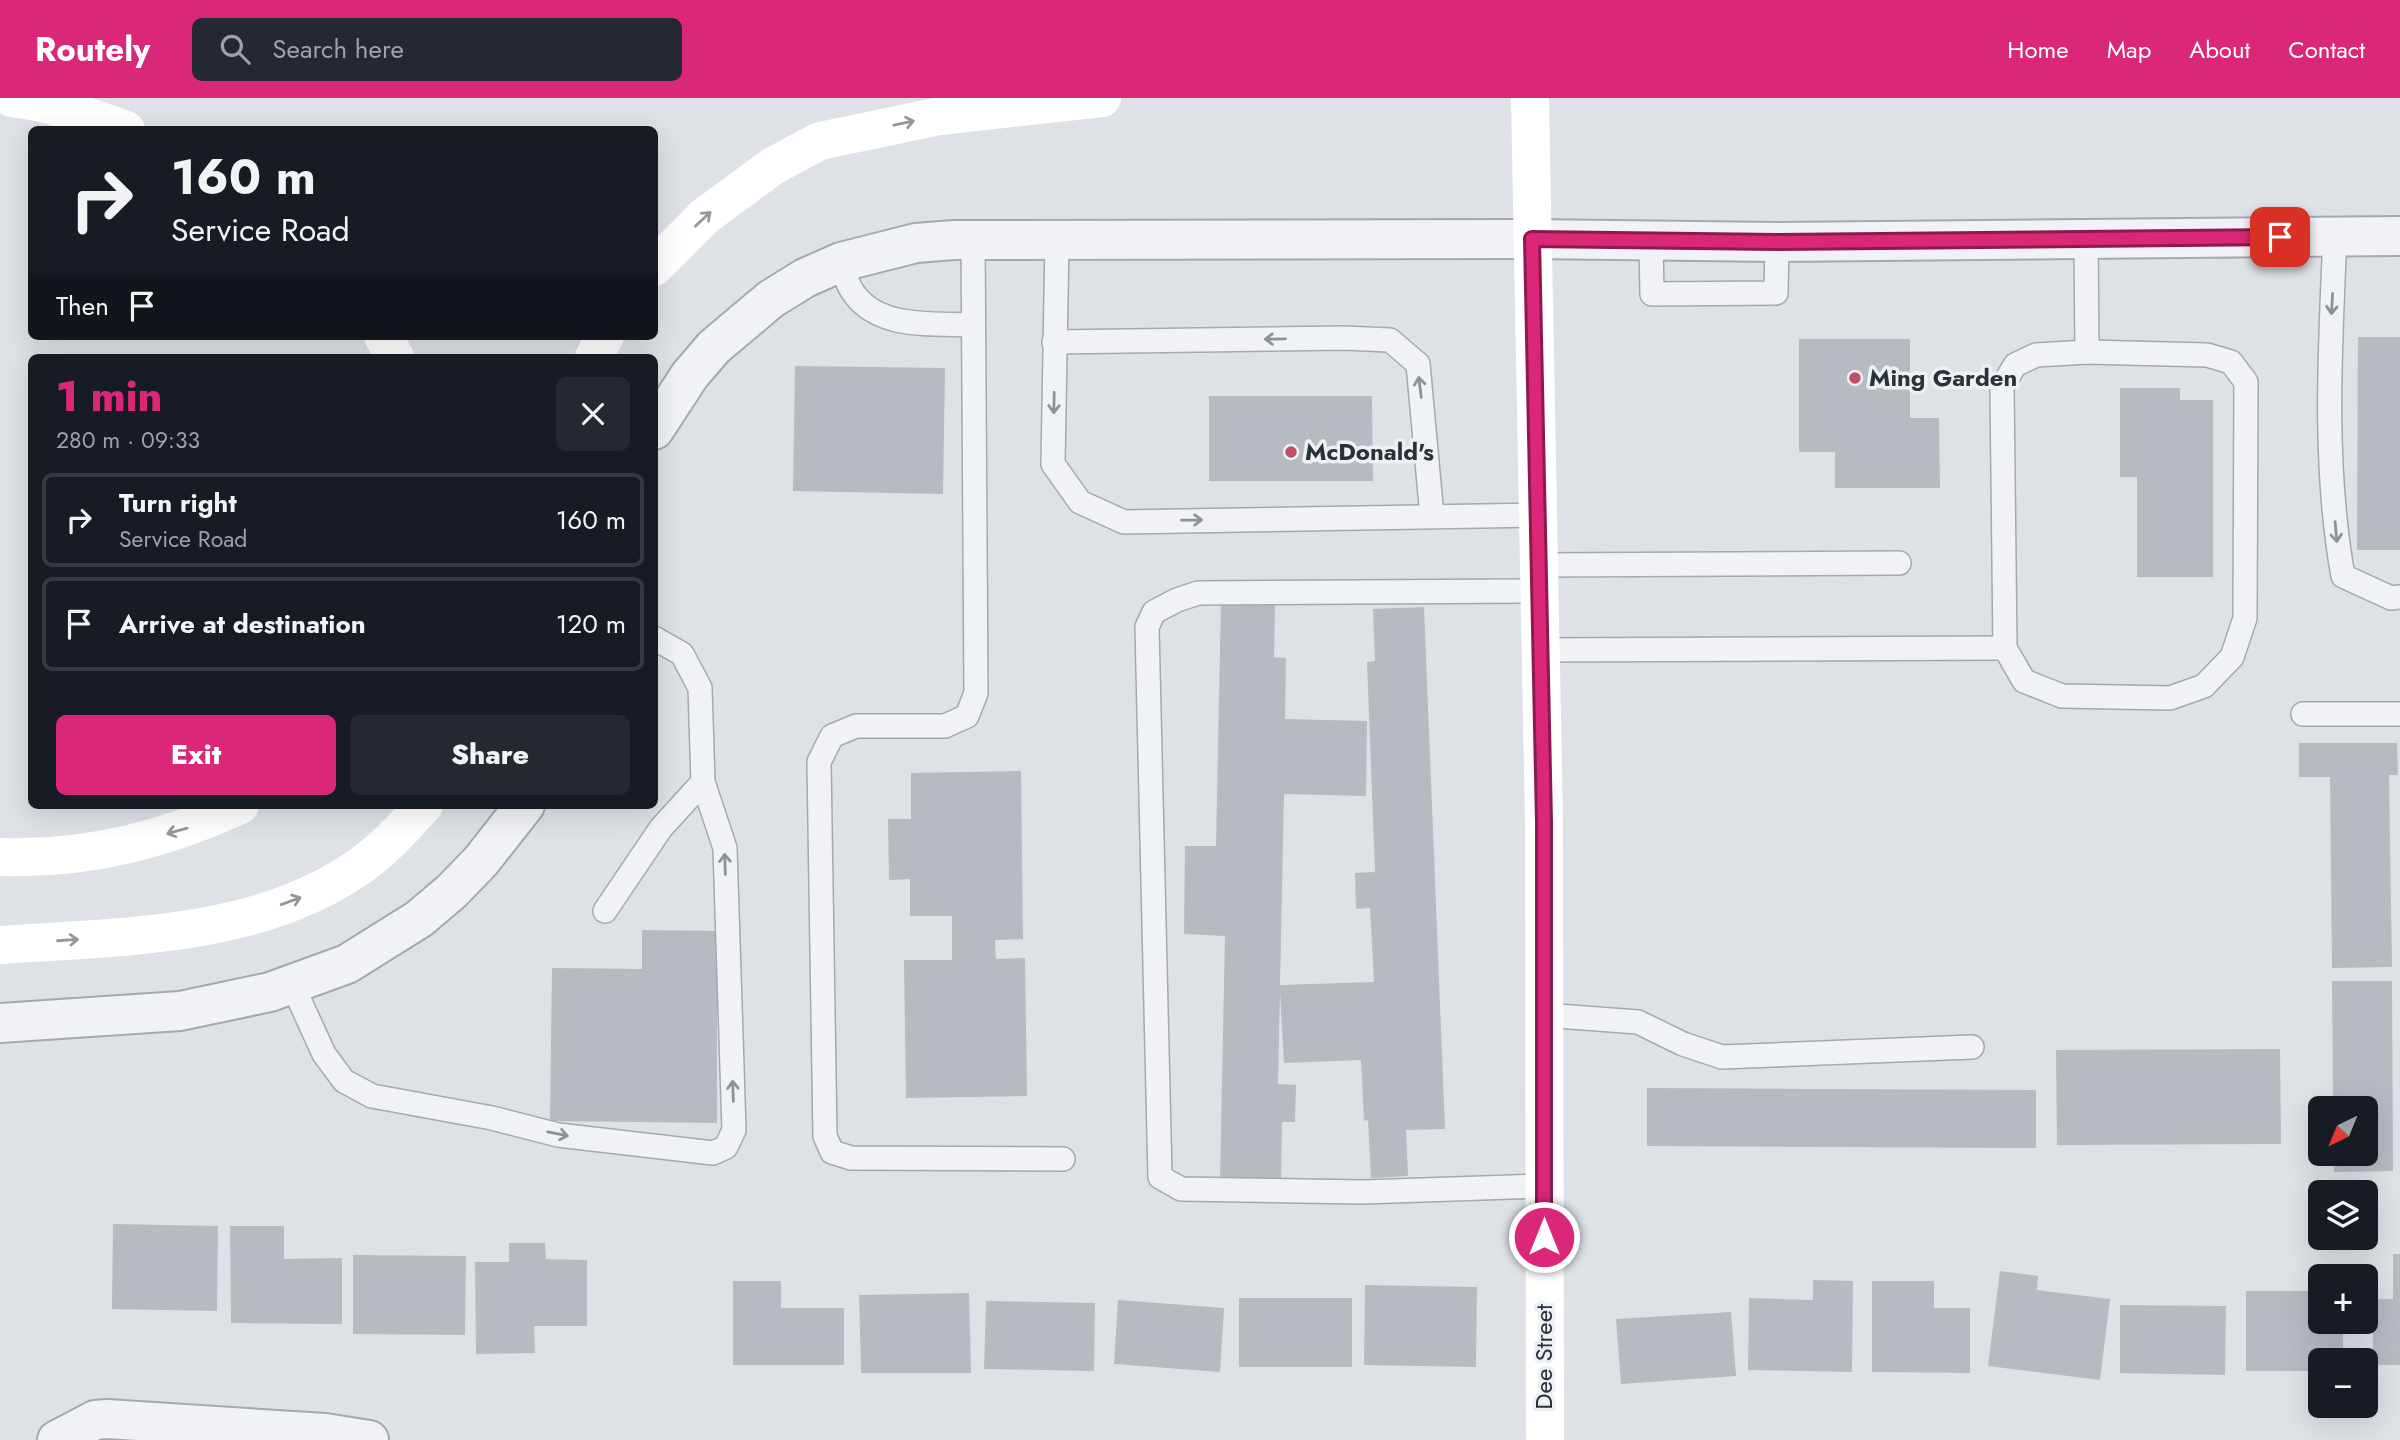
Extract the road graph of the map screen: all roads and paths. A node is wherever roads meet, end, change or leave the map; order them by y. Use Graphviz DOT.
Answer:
graph roads {
  1 [pos="12,98"];
  2 [pos="1102,98"];
  3 [pos="1530,98"];
  4 [pos="115,126"];
  5 [pos="2335,236"];
  6 [pos="2400,236"];
  7 [pos="1532,239"];
  8 [pos="2086,239"];
  9 [pos="973,240"];
  10 [pos="1057,240"];
  11 [pos="1651,241"];
  12 [pos="1777,242"];
  13 [pos="841,262"];
  14 [pos="658,263"];
  15 [pos="973,325"];
  16 [pos="1054,342"];
  17 [pos="2087,352"];
  18 [pos="658,424"];
  19 [pos="1537,515"];
  20 [pos="1432,516"];
  21 [pos="1899,563"];
  22 [pos="1539,578"];
  23 [pos="2400,597"];
  24 [pos="658,640"];
  25 [pos="2005,648"];
  26 [pos="1540,650"];
  27 [pos="2304,714"];
  28 [pos="2400,714"];
  29 [pos="704,782"];
  30 [pos="231,809"];
  31 [pos="420,809"];
  32 [pos="522,809"];
  33 [pos="0,857"];
  34 [pos="606,911"];
  35 [pos="0,945"];
  36 [pos="292,984"];
  37 [pos="1544,1015"];
  38 [pos="0,1023"];
  39 [pos="1972,1047"];
  40 [pos="1063,1158"];
  41 [pos="1544,1186"];
  42 [pos="57,1440"];
  43 [pos="369,1440"];
  44 [pos="1545,1440"];
  1 -- 4 [label="main road"];
  14 -- 2 [label="main road, one-way"];
  3 -- 7 [label="main road, Dee Street"];
  5 -- 6 [label="street"];
  5 -- 8 [label="street"];
  5 -- 23 [label="lane, one-way"];
  7 -- 10 [label="street"];
  7 -- 11 [label="street"];
  7 -- 19 [label="main road, Dee Street"];
  8 -- 12 [label="street"];
  8 -- 17 [label="lane"];
  9 -- 10 [label="street"];
  9 -- 13 [label="street"];
  9 -- 15 [label="lane"];
  10 -- 16 [label="lane"];
  11 -- 12 [label="street"];
  11 -- 12 [label="lane"];
  13 -- 15 [label="lane"];
  13 -- 18 [label="street"];
  15 -- 40 [label="lane"];
  16 -- 20 [label="lane, one-way"];
  20 -- 16 [label="lane, one-way"];
  17 -- 25 [label="lane"];
  17 -- 25 [label="lane"];
  19 -- 20 [label="lane"];
  19 -- 22 [label="main road, Dee Street"];
  21 -- 22 [label="lane"];
  22 -- 26 [label="main road, Dee Street"];
  22 -- 41 [label="lane"];
  24 -- 29 [label="lane"];
  25 -- 26 [label="lane"];
  26 -- 37 [label="main road, Dee Street"];
  27 -- 28 [label="lane"];
  29 -- 34 [label="lane"];
  36 -- 29 [label="lane, one-way"];
  30 -- 33 [label="main road, one-way"];
  35 -- 31 [label="main road, one-way"];
  32 -- 36 [label="street"];
  36 -- 38 [label="street"];
  37 -- 39 [label="lane"];
  37 -- 41 [label="main road, Dee Street"];
  41 -- 44 [label="main road, Dee Street"];
  42 -- 43 [label="street"];
}
